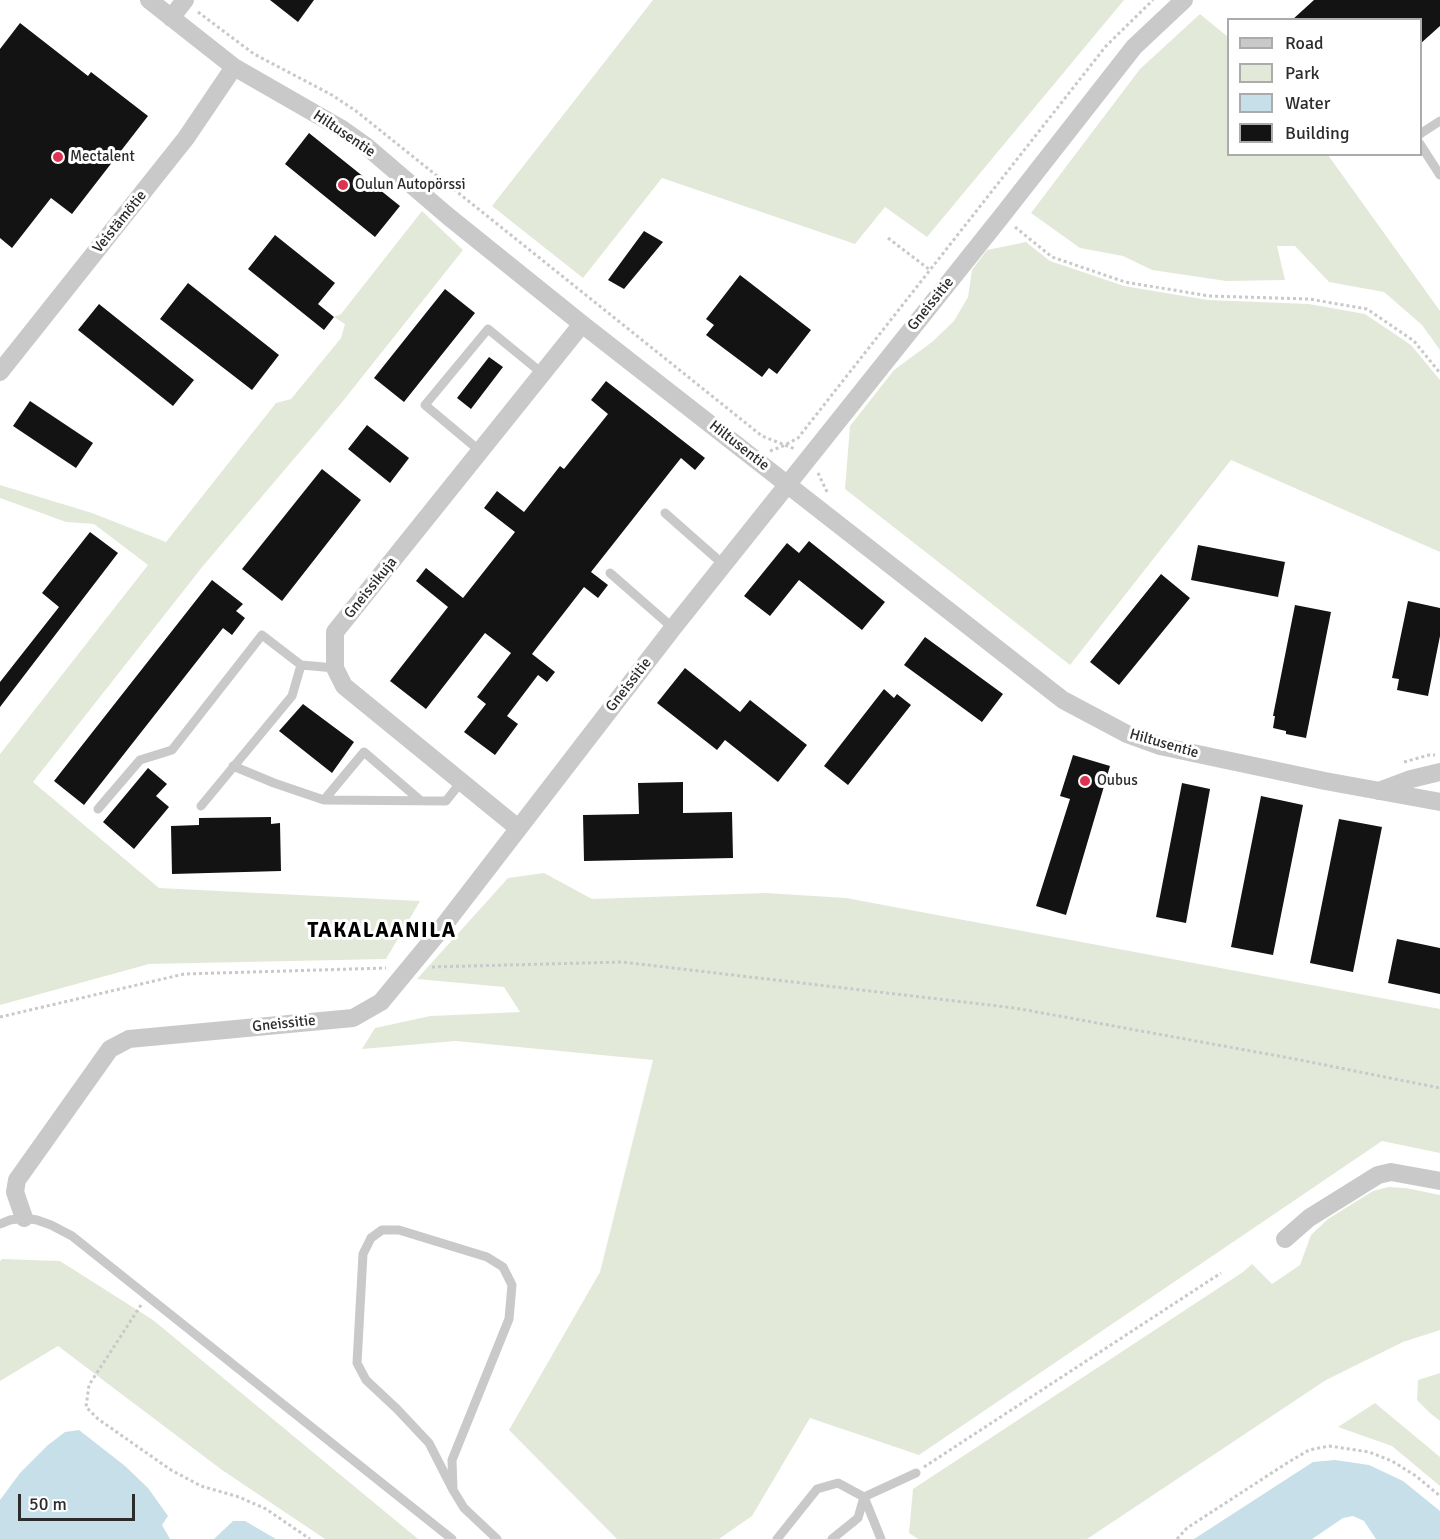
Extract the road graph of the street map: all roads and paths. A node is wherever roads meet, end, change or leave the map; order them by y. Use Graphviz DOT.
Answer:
graph roads {
  1 [pos="149,0"];
  2 [pos="1153,0"];
  3 [pos="1184,0"];
  4 [pos="185,1"];
  5 [pos="171,18"];
  6 [pos="234,68"];
  7 [pos="1440,121"];
  8 [pos="1422,133"];
  9 [pos="1422,147"];
  10 [pos="1440,175"];
  11 [pos="983,201"];
  12 [pos="1001,217"];
  13 [pos="888,238"];
  14 [pos="930,270"];
  15 [pos="582,324"];
  16 [pos="0,372"];
  17 [pos="1440,373"];
  18 [pos="543,374"];
  19 [pos="783,446"];
  20 [pos="480,451"];
  21 [pos="807,459"];
  22 [pos="761,463"];
  23 [pos="788,484"];
  24 [pos="829,496"];
  25 [pos="665,513"];
  26 [pos="724,565"];
  27 [pos="609,573"];
  28 [pos="674,627"];
  29 [pos="301,665"];
  30 [pos="335,668"];
  31 [pos="1440,755"];
  32 [pos="1403,763"];
  33 [pos="233,766"];
  34 [pos="1440,772"];
  35 [pos="461,782"];
  36 [pos="1378,792"];
  37 [pos="324,800"];
  38 [pos="421,801"];
  39 [pos="1440,802"];
  40 [pos="201,806"];
  41 [pos="98,809"];
  42 [pos="518,828"];
  43 [pos="460,966"];
  44 [pos="346,969"];
  45 [pos="0,1017"];
  46 [pos="1440,1088"];
  47 [pos="1440,1181"];
  48 [pos="24,1218"];
  49 [pos="0,1224"];
  50 [pos="1285,1239"];
  51 [pos="1221,1273"];
  52 [pos="147,1296"];
  53 [pos="916,1473"];
  54 [pos="453,1490"];
  55 [pos="1440,1496"];
  56 [pos="864,1497"];
  57 [pos="310,1539"];
  58 [pos="452,1539"];
  59 [pos="497,1539"];
  60 [pos="777,1539"];
  61 [pos="832,1539"];
  62 [pos="881,1539"];
  63 [pos="1177,1539"];
  1 -- 5 [label="street, Hiltusentie"];
  2 -- 11 [label="path"];
  3 -- 12 [label="street, Gneissitie"];
  4 -- 5 [label="street"];
  4 -- 19 [label="path"];
  5 -- 6 [label="street, Hiltusentie"];
  6 -- 15 [label="street, Hiltusentie"];
  6 -- 16 [label="street, Veistämötie"];
  7 -- 8 [label="lane"];
  9 -- 10 [label="lane"];
  11 -- 12 [label="path"];
  11 -- 14 [label="path"];
  12 -- 17 [label="path"];
  12 -- 21 [label="street, Gneissitie"];
  13 -- 14 [label="path"];
  14 -- 19 [label="path"];
  15 -- 18 [label="street, Gneissikuja"];
  15 -- 22 [label="street, Hiltusentie"];
  18 -- 20 [label="street, Gneissikuja"];
  18 -- 20 [label="lane"];
  19 -- 21 [label="path"];
  19 -- 22 [label="path"];
  20 -- 30 [label="street, Gneissikuja"];
  21 -- 23 [label="street, Gneissitie"];
  21 -- 24 [label="path"];
  22 -- 23 [label="street, Hiltusentie"];
  23 -- 26 [label="street, Gneissitie"];
  23 -- 36 [label="street, Hiltusentie"];
  25 -- 26 [label="lane"];
  26 -- 28 [label="street, Gneissitie"];
  27 -- 28 [label="lane"];
  28 -- 42 [label="street, Gneissitie"];
  29 -- 30 [label="lane"];
  29 -- 33 [label="lane"];
  29 -- 41 [label="lane"];
  30 -- 35 [label="street"];
  31 -- 32 [label="path"];
  33 -- 37 [label="lane"];
  33 -- 40 [label="lane"];
  34 -- 36 [label="street"];
  35 -- 38 [label="lane"];
  35 -- 42 [label="street"];
  36 -- 39 [label="street, Hiltusentie"];
  37 -- 38 [label="lane"];
  37 -- 38 [label="lane"];
  42 -- 48 [label="street, Gneissitie"];
  43 -- 46 [label="path"];
  44 -- 45 [label="path"];
  47 -- 50 [label="street"];
  48 -- 49 [label="lane"];
  48 -- 52 [label="lane"];
  51 -- 53 [label="path"];
  52 -- 57 [label="path"];
  52 -- 58 [label="lane"];
  53 -- 56 [label="lane"];
  54 -- 54 [label="lane"];
  54 -- 59 [label="lane"];
  55 -- 63 [label="path"];
  56 -- 60 [label="lane"];
  56 -- 61 [label="lane"];
  56 -- 62 [label="lane"];
}
